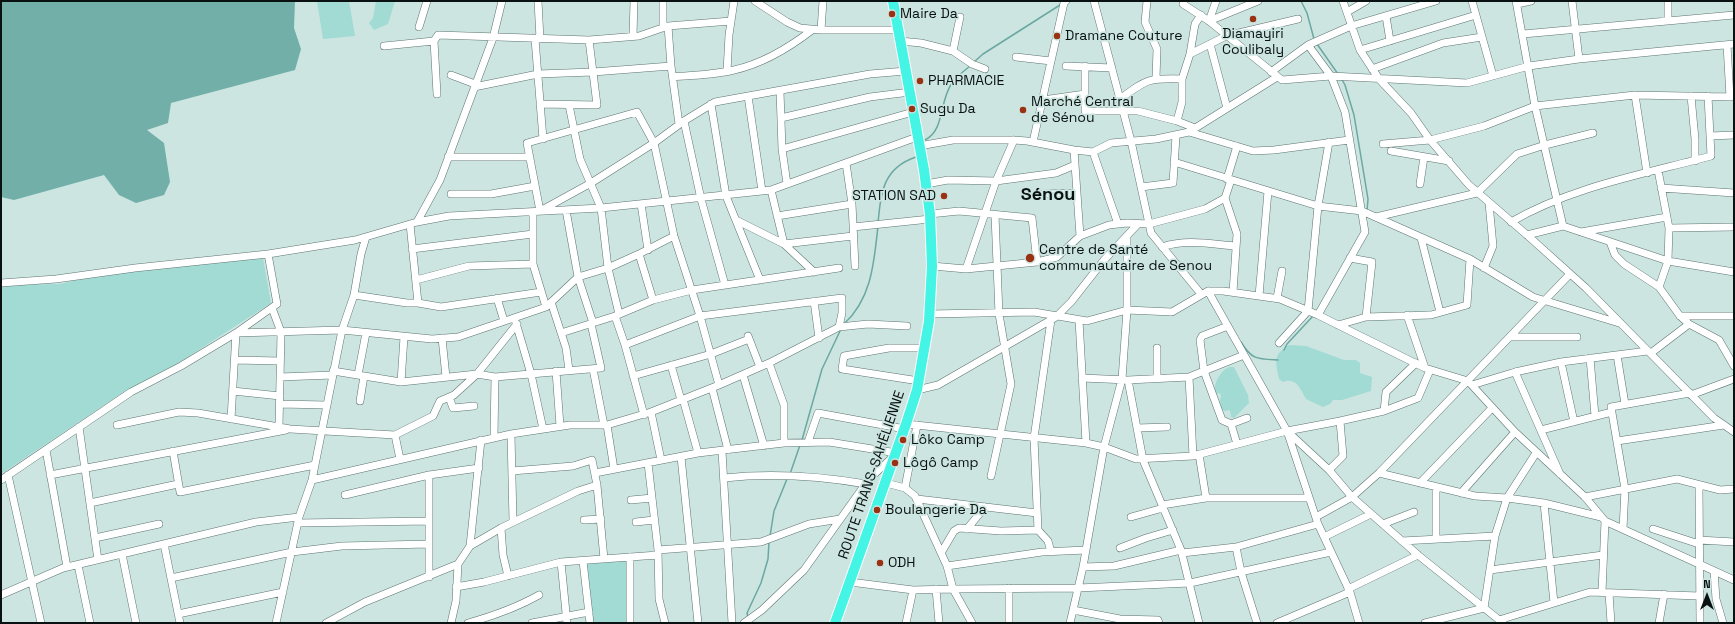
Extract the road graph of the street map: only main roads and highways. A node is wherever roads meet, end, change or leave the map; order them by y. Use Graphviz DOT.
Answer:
graph roads {
  1 [pos="892,1"];
  2 [pos="835,623"];
  1 -- 2 [label="highway, ROUTE TRANS-SAHÉLIENNE"];
}
